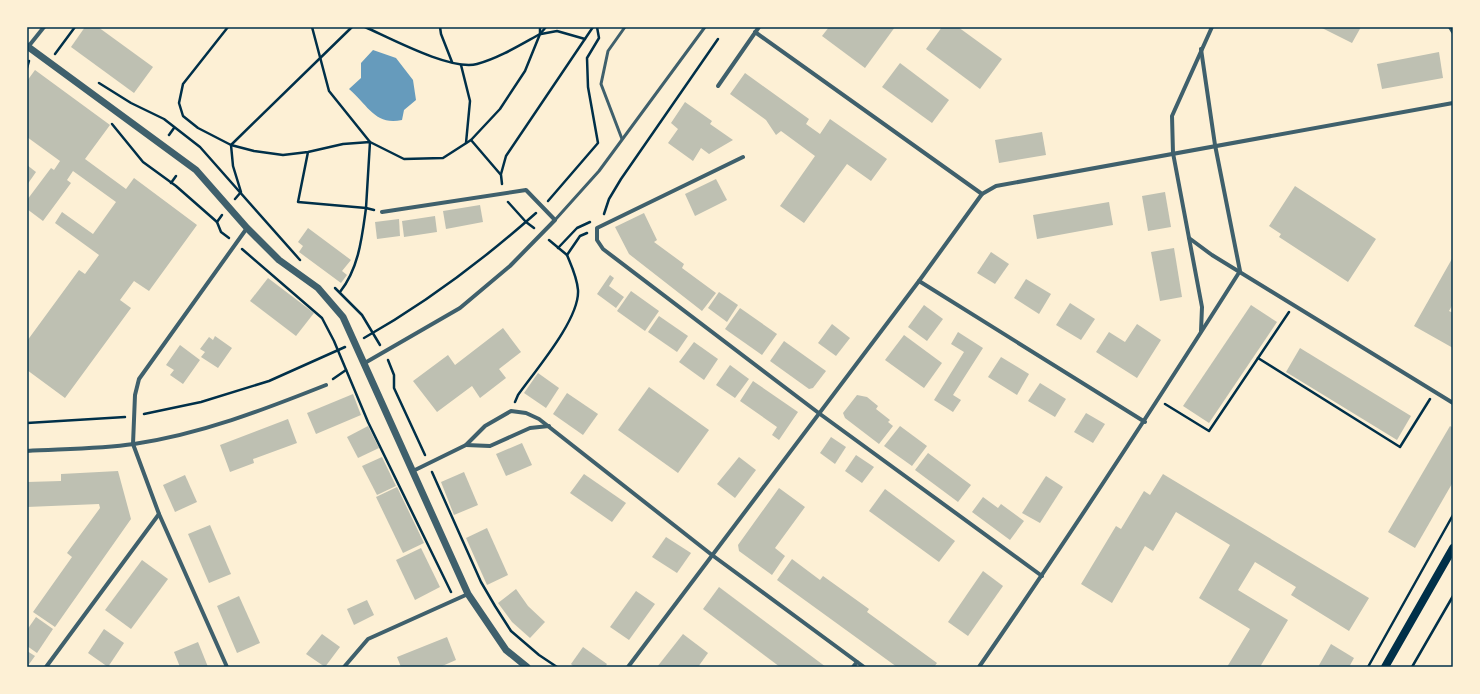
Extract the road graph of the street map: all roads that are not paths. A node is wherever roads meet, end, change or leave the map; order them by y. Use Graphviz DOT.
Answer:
graph roads {
  1 [pos="44,27"];
  2 [pos="625,27"];
  3 [pos="705,27"];
  4 [pos="759,27"];
  5 [pos="1212,27"];
  6 [pos="1450,27"];
  7 [pos="755,32"];
  8 [pos="1453,32"];
  9 [pos="27,47"];
  10 [pos="1201,50"];
  11 [pos="718,86"];
  12 [pos="1453,103"];
  13 [pos="622,139"];
  14 [pos="1215,146"];
  15 [pos="1173,153"];
  16 [pos="742,156"];
  17 [pos="982,194"];
  18 [pos="382,212"];
  19 [pos="555,220"];
  20 [pos="247,228"];
  21 [pos="1189,238"];
  22 [pos="1240,271"];
  23 [pos="919,281"];
  24 [pos="1201,333"];
  25 [pos="363,364"];
  26 [pos="326,385"];
  27 [pos="1453,403"];
  28 [pos="820,414"];
  29 [pos="1145,422"];
  30 [pos="549,426"];
  31 [pos="133,444"];
  32 [pos="466,445"];
  33 [pos="27,451"];
  34 [pos="413,471"];
  35 [pos="159,514"];
  36 [pos="1453,548"];
  37 [pos="712,554"];
  38 [pos="1042,576"];
  39 [pos="468,594"];
  40 [pos="857,662"];
  41 [pos="46,667"];
  42 [pos="227,667"];
  43 [pos="344,667"];
  44 [pos="527,667"];
  45 [pos="628,667"];
  46 [pos="853,667"];
  47 [pos="864,667"];
  48 [pos="979,667"];
  49 [pos="1385,667"];
  1 -- 9 [label="street"];
  2 -- 13 [label="lane"];
  3 -- 13 [label="lane"];
  4 -- 7 [label="street"];
  5 -- 10 [label="street"];
  6 -- 8 [label="street"];
  7 -- 11 [label="street"];
  7 -- 17 [label="street"];
  9 -- 20 [label="street"];
  10 -- 14 [label="street"];
  10 -- 15 [label="street"];
  12 -- 14 [label="street"];
  13 -- 19 [label="lane"];
  14 -- 15 [label="street"];
  14 -- 22 [label="street"];
  15 -- 17 [label="street"];
  15 -- 21 [label="street"];
  16 -- 28 [label="street"];
  17 -- 23 [label="street"];
  18 -- 19 [label="street"];
  19 -- 25 [label="street"];
  20 -- 25 [label="street"];
  20 -- 31 [label="street"];
  21 -- 22 [label="street"];
  21 -- 24 [label="street"];
  22 -- 24 [label="street"];
  22 -- 27 [label="street"];
  23 -- 28 [label="street"];
  23 -- 29 [label="street"];
  24 -- 29 [label="street"];
  25 -- 34 [label="street"];
  26 -- 31 [label="street"];
  28 -- 37 [label="street"];
  28 -- 38 [label="street"];
  29 -- 38 [label="street"];
  30 -- 32 [label="street"];
  30 -- 32 [label="street"];
  30 -- 37 [label="street"];
  31 -- 33 [label="street"];
  31 -- 35 [label="street"];
  32 -- 34 [label="street"];
  34 -- 39 [label="street"];
  35 -- 41 [label="street"];
  35 -- 42 [label="street"];
  36 -- 49 [label="main road"];
  37 -- 40 [label="street"];
  37 -- 45 [label="street"];
  38 -- 48 [label="street"];
  39 -- 43 [label="street"];
  39 -- 44 [label="street"];
  40 -- 46 [label="street"];
  40 -- 47 [label="street"];
}
